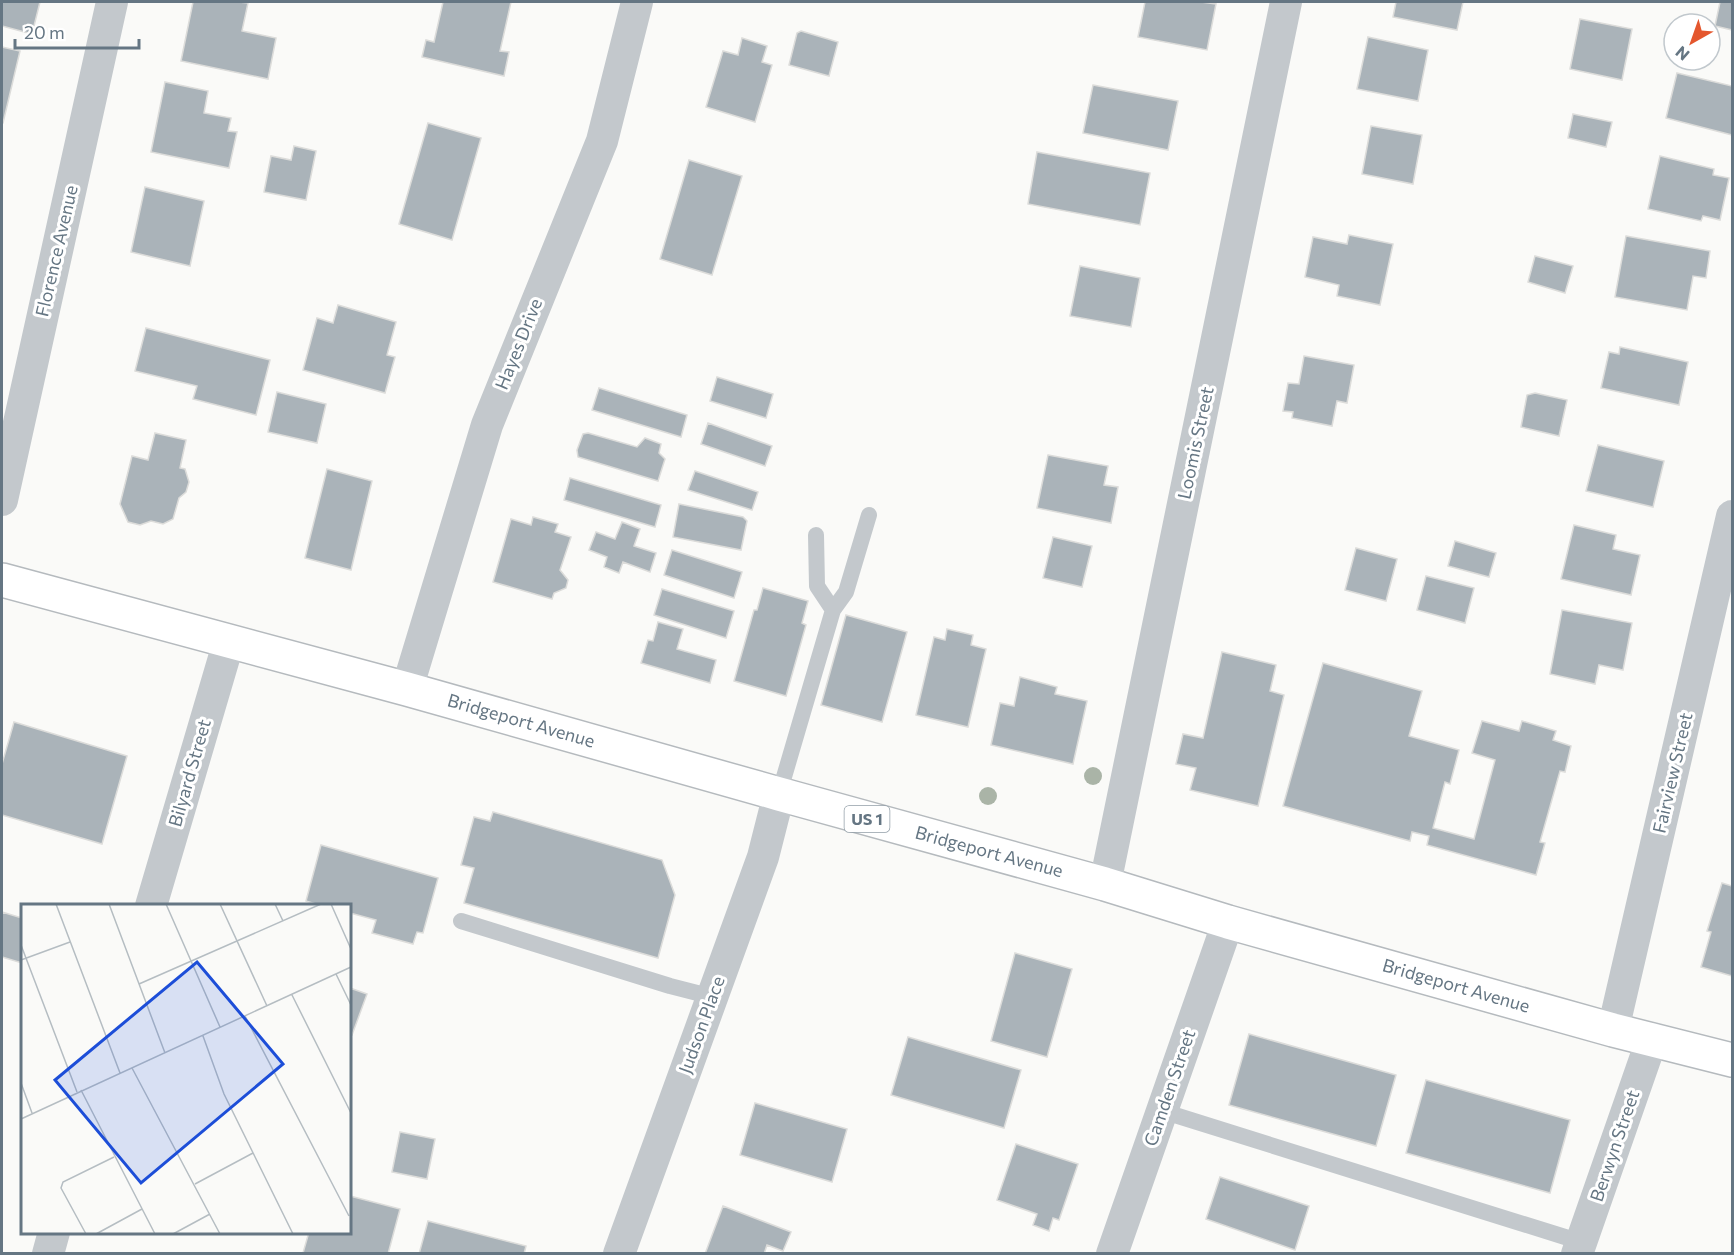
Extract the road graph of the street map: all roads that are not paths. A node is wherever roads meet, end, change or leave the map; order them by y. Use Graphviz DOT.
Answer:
graph roads {
  1 [pos="112,2"];
  2 [pos="637,2"];
  3 [pos="1286,2"];
  4 [pos="2,500"];
  5 [pos="868,515"];
  6 [pos="1732,516"];
  7 [pos="816,535"];
  8 [pos="2,580"];
  9 [pos="832,610"];
  10 [pos="229,640"];
  11 [pos="407,688"];
  12 [pos="779,794"];
  13 [pos="1105,884"];
  14 [pos="152,904"];
  15 [pos="461,921"];
  16 [pos="1228,922"];
  17 [pos="712,997"];
  18 [pos="1613,1030"];
  19 [pos="1652,1039"];
  20 [pos="1732,1060"];
  21 [pos="1162,1111"];
  22 [pos="54,1234"];
  23 [pos="1579,1248"];
  24 [pos="48,1254"];
  25 [pos="619,1254"];
  26 [pos="1112,1254"];
  1 -- 4 [label="street, Florence Avenue"];
  2 -- 11 [label="street, Hayes Drive"];
  3 -- 13 [label="street, Loomis Street"];
  5 -- 9 [label="lane"];
  6 -- 18 [label="street, Fairview Street"];
  7 -- 9 [label="lane"];
  8 -- 10 [label="main road, Bridgeport Avenue / US 1"];
  9 -- 12 [label="lane"];
  10 -- 11 [label="main road, Bridgeport Avenue / US 1"];
  10 -- 14 [label="street, Bilyard Street"];
  11 -- 12 [label="main road, Bridgeport Avenue / US 1"];
  12 -- 13 [label="main road, Bridgeport Avenue / US 1"];
  12 -- 17 [label="street, Judson Place"];
  13 -- 16 [label="main road, Bridgeport Avenue / US 1"];
  15 -- 17 [label="lane"];
  16 -- 18 [label="main road, Bridgeport Avenue / US 1"];
  16 -- 21 [label="street, Camden Street"];
  17 -- 25 [label="street, Judson Place"];
  18 -- 19 [label="main road, Bridgeport Avenue / US 1"];
  19 -- 20 [label="main road, Bridgeport Avenue / US 1"];
  19 -- 23 [label="street, Berwyn Street"];
  21 -- 23 [label="lane"];
  21 -- 26 [label="street, Camden Street"];
  22 -- 24 [label="street"];
}
